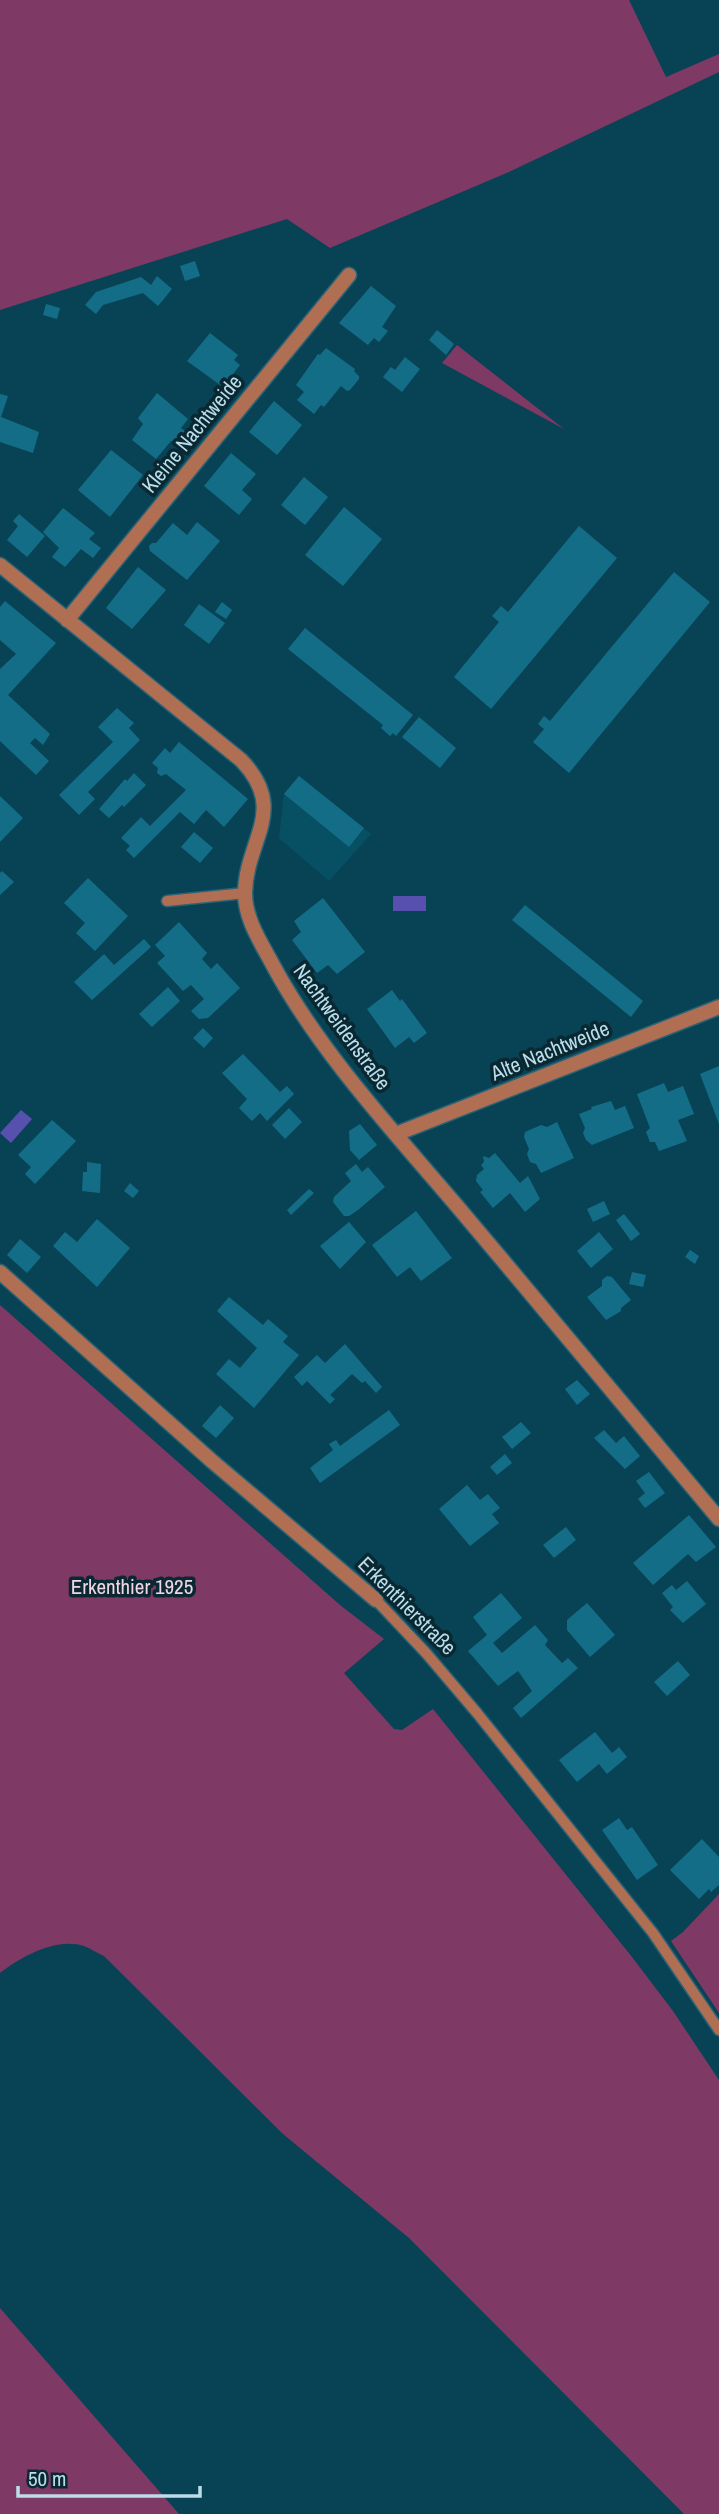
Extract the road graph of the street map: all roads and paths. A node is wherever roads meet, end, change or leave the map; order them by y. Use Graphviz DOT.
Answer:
graph roads {
  1 [pos="349,275"];
  2 [pos="0,565"];
  3 [pos="67,620"];
  4 [pos="246,893"];
  5 [pos="167,901"];
  6 [pos="719,1007"];
  7 [pos="396,1134"];
  8 [pos="0,1272"];
  9 [pos="719,1519"];
  10 [pos="376,1600"];
  11 [pos="719,2030"];
  1 -- 3 [label="street, Kleine Nachtweide"];
  2 -- 3 [label="street, Nachtweidenstraße"];
  3 -- 4 [label="street, Nachtweidenstraße"];
  4 -- 5 [label="lane"];
  4 -- 7 [label="street, Nachtweidenstraße"];
  6 -- 7 [label="street, Alte Nachtweide"];
  7 -- 9 [label="street, Nachtweidenstraße"];
  8 -- 10 [label="street, Erkenthierstraße"];
  10 -- 11 [label="lane, Erkenthierstraße"];
}
